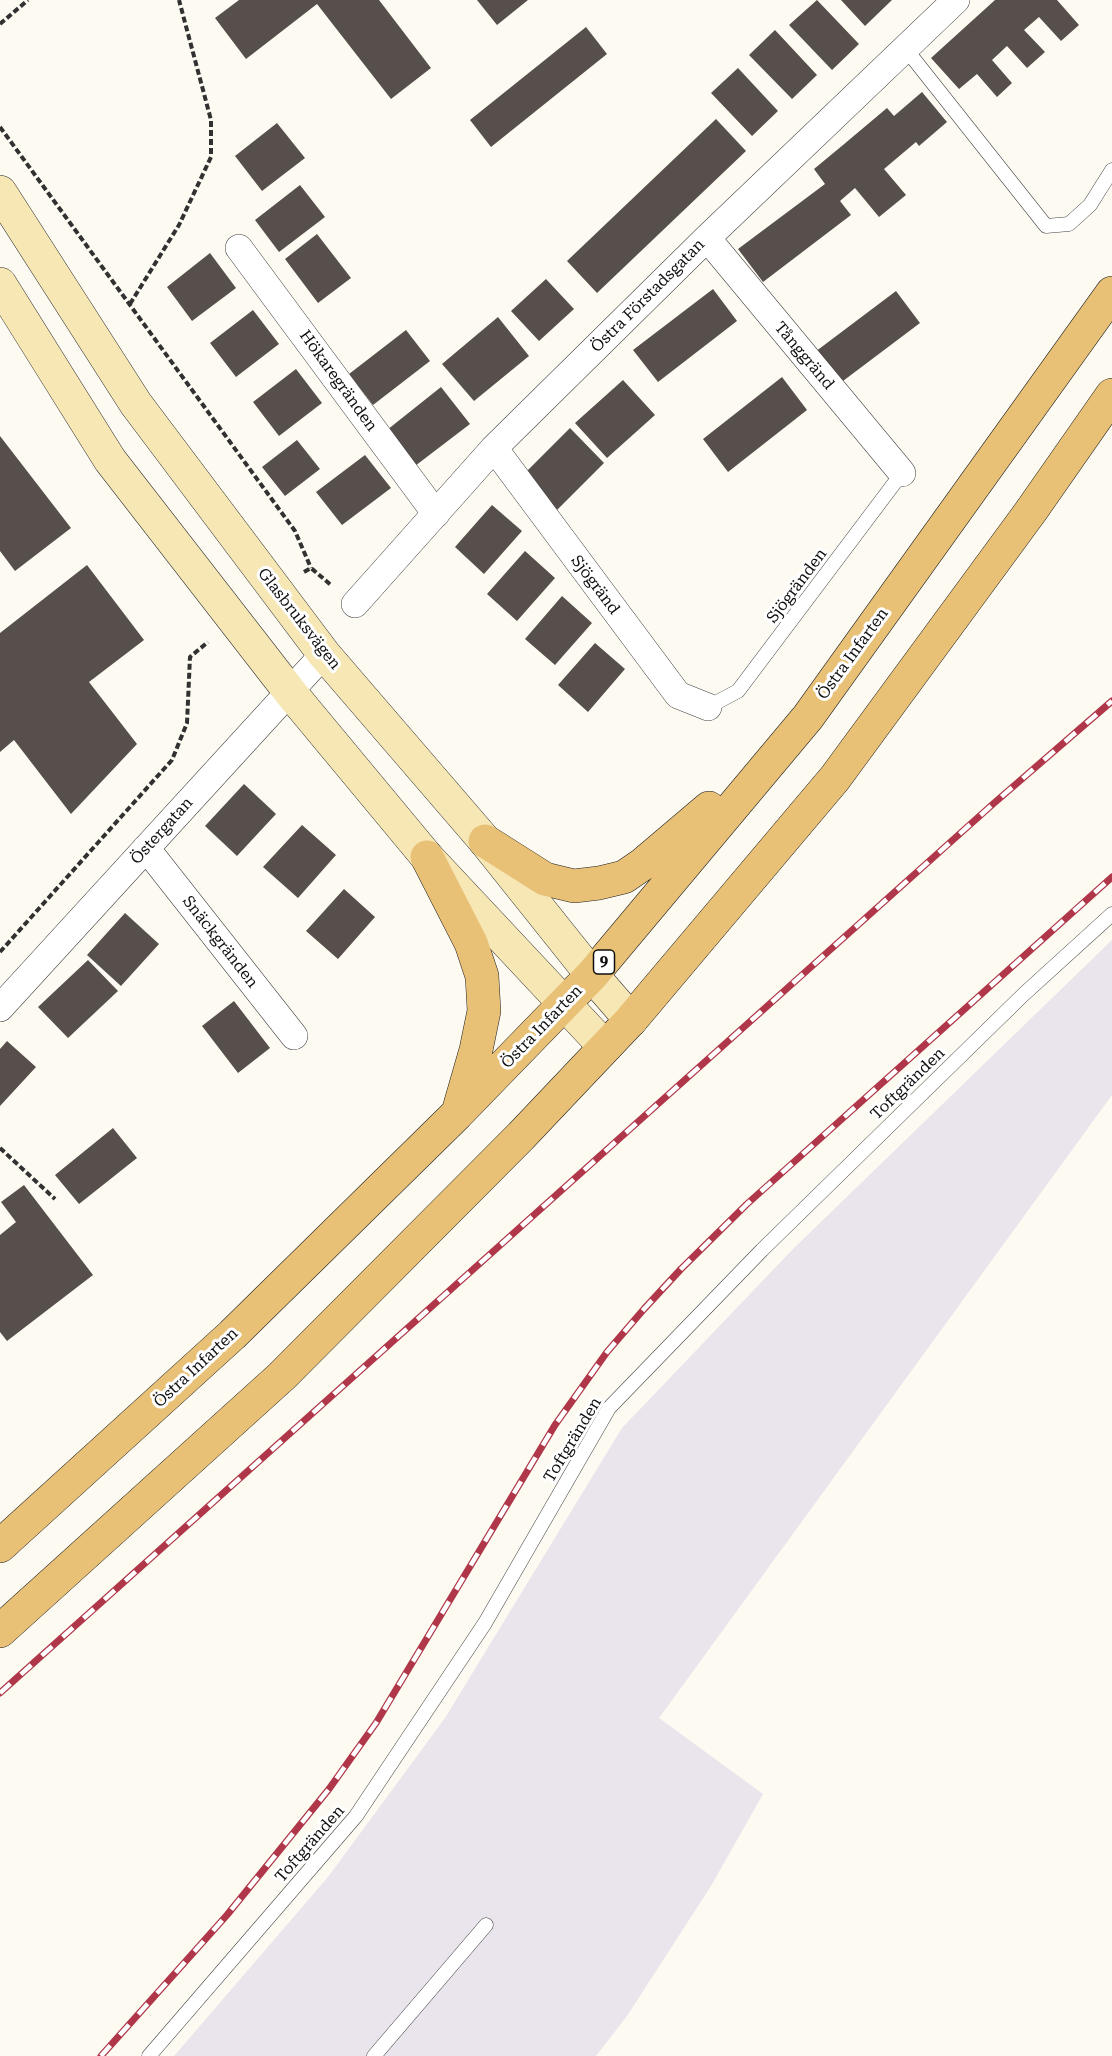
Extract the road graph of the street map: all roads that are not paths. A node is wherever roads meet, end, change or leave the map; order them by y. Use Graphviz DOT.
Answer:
graph roads {
  1 [pos="956,0"];
  2 [pos="905,48"];
  3 [pos="1112,170"];
  4 [pos="0,192"];
  5 [pos="707,238"];
  6 [pos="239,248"];
  7 [pos="0,284"];
  8 [pos="1112,293"];
  9 [pos="1112,394"];
  10 [pos="494,448"];
  11 [pos="902,473"];
  12 [pos="436,514"];
  13 [pos="355,604"];
  14 [pos="324,654"];
  15 [pos="290,692"];
  16 [pos="708,707"];
  17 [pos="808,717"];
  18 [pos="485,841"];
  19 [pos="146,848"];
  20 [pos="427,857"];
  21 [pos="1112,914"];
  22 [pos="592,975"];
  23 [pos="566,1004"];
  24 [pos="0,1008"];
  25 [pos="631,1020"];
  26 [pos="294,1036"];
  27 [pos="605,1047"];
  28 [pos="457,1114"];
  29 [pos="0,1546"];
  30 [pos="0,1631"];
  31 [pos="486,1925"];
  32 [pos="149,2056"];
  33 [pos="374,2056"];
  1 -- 2 [label="street, Östra Förstadsgatan"];
  2 -- 3 [label="lane"];
  2 -- 5 [label="street, Östra Förstadsgatan"];
  4 -- 14 [label="main road, Glasbruksvägen"];
  5 -- 10 [label="street, Östra Förstadsgatan"];
  5 -- 11 [label="street, Tånggränd"];
  6 -- 12 [label="street, Hökaregränden"];
  7 -- 15 [label="main road"];
  8 -- 17 [label="main road, Östra Infarten / 9"];
  9 -- 25 [label="main road"];
  10 -- 12 [label="street, Östra Förstadsgatan"];
  10 -- 16 [label="street, Sjögränd"];
  11 -- 16 [label="lane, Sjögränden"];
  12 -- 13 [label="street, Östra Förstadsgatan"];
  14 -- 15 [label="street, Östergatan"];
  14 -- 18 [label="main road, Glasbruksvägen"];
  15 -- 19 [label="street, Östergatan"];
  15 -- 20 [label="main road"];
  17 -- 18 [label="main road"];
  17 -- 22 [label="main road, Östra Infarten / 9"];
  18 -- 22 [label="main road, Glasbruksvägen"];
  19 -- 24 [label="street, Östergatan"];
  19 -- 26 [label="street, Snäckgränden"];
  20 -- 23 [label="main road"];
  20 -- 28 [label="main road"];
  21 -- 32 [label="lane, Toftgränden"];
  22 -- 23 [label="main road, Östra Infarten / 9"];
  22 -- 25 [label="main road, Glasbruksvägen"];
  23 -- 27 [label="main road"];
  23 -- 28 [label="main road, Östra Infarten / 9"];
  25 -- 27 [label="main road"];
  27 -- 30 [label="main road"];
  28 -- 29 [label="main road, Östra Infarten / 9"];
  31 -- 33 [label="lane"];
}
